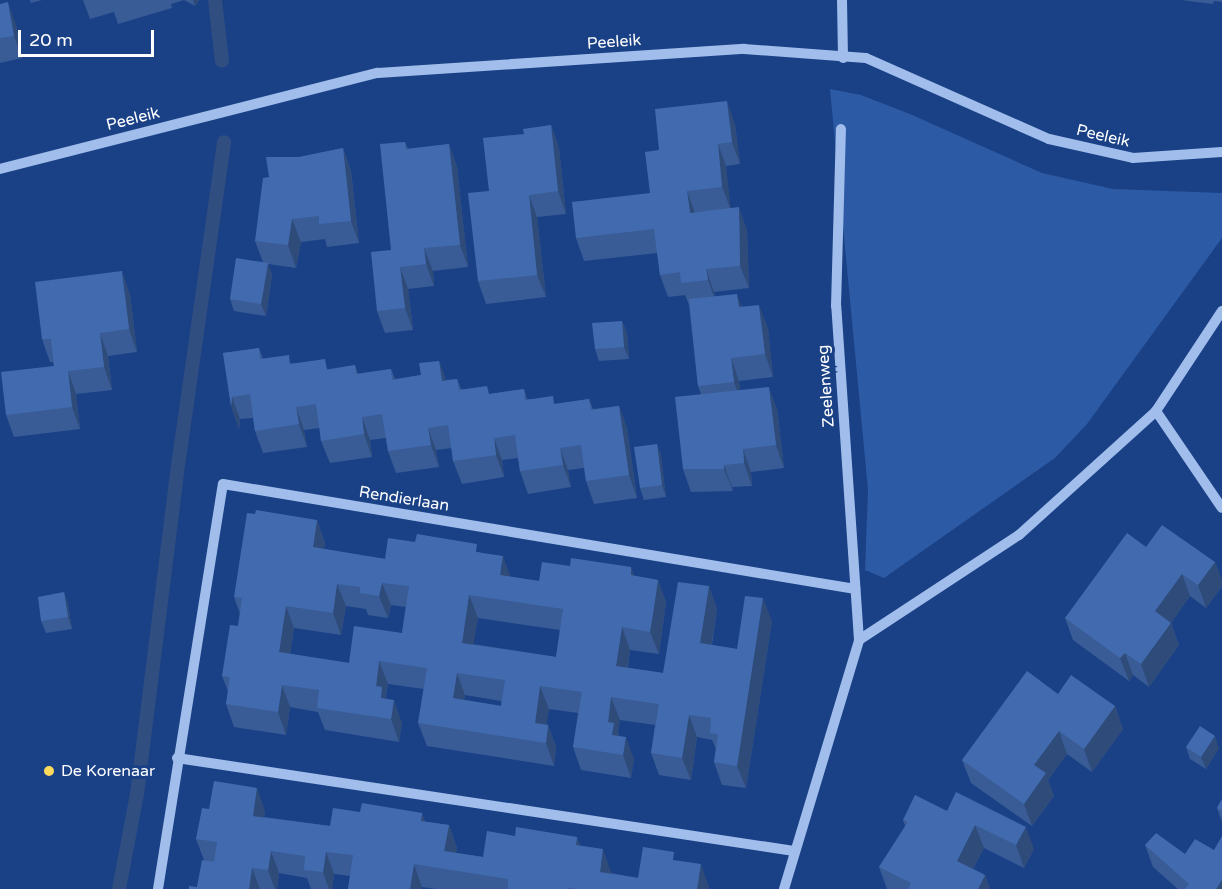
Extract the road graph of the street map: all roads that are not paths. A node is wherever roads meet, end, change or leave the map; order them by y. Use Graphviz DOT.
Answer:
graph roads {
  1 [pos="842,0"];
  2 [pos="843,58"];
  3 [pos="841,129"];
  4 [pos="1222,152"];
  5 [pos="0,169"];
  6 [pos="1222,311"];
  7 [pos="1156,411"];
  8 [pos="1222,508"];
  9 [pos="855,589"];
  10 [pos="858,640"];
  11 [pos="177,758"];
  12 [pos="794,851"];
  13 [pos="158,889"];
  14 [pos="784,889"];
  1 -- 2 [label="street"];
  2 -- 4 [label="street, Peeleik"];
  2 -- 5 [label="street, Peeleik"];
  3 -- 9 [label="street, Zeelenweg"];
  6 -- 7 [label="street"];
  7 -- 8 [label="street"];
  7 -- 10 [label="street"];
  9 -- 10 [label="street, Zeelenweg"];
  9 -- 11 [label="street, Rendierlaan"];
  10 -- 12 [label="street, Zeelenweg"];
  11 -- 12 [label="street"];
  11 -- 13 [label="street, Rendierlaan"];
  12 -- 14 [label="street, Zeelenweg"];
}
